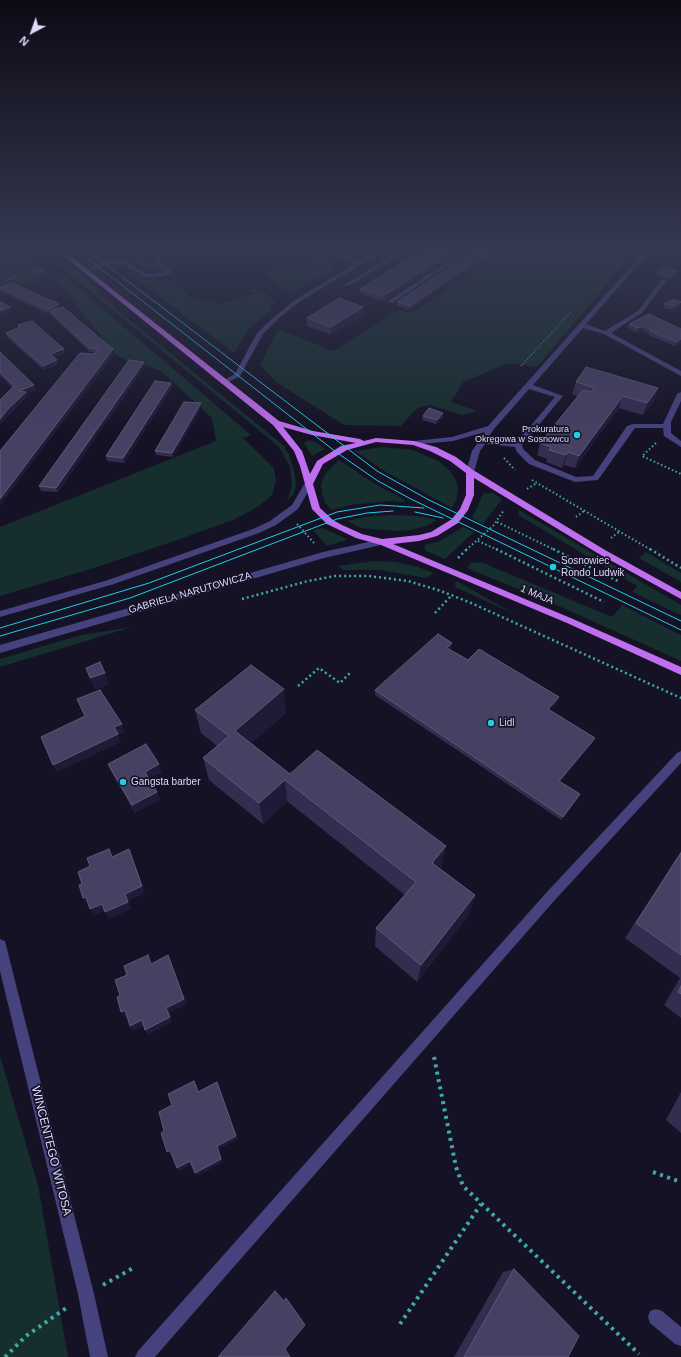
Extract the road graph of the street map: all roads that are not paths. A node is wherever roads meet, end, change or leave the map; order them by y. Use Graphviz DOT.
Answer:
graph roads {
  1 [pos="135,310"];
  2 [pos="286,310"];
  3 [pos="595,310"];
  4 [pos="641,310"];
  5 [pos="582,325"];
  6 [pos="606,333"];
  7 [pos="681,374"];
  8 [pos="223,382"];
  9 [pos="528,386"];
  10 [pos="681,394"];
  11 [pos="276,423"];
  12 [pos="667,426"];
  13 [pos="491,428"];
  14 [pos="482,441"];
  15 [pos="364,442"];
  16 [pos="414,443"];
  17 [pos="518,445"];
  18 [pos="681,445"];
  19 [pos="470,472"];
  20 [pos="309,483"];
  21 [pos="382,542"];
  22 [pos="681,596"];
  23 [pos="0,614"];
  24 [pos="0,649"];
  25 [pos="681,671"];
  26 [pos="681,756"];
  27 [pos="0,945"];
  28 [pos="656,1318"];
  29 [pos="681,1338"];
  30 [pos="99,1357"];
  31 [pos="144,1357"];
  1 -- 8 [label="main road"];
  2 -- 8 [label="street"];
  3 -- 5 [label="street"];
  4 -- 6 [label="street"];
  5 -- 6 [label="street"];
  5 -- 9 [label="street"];
  6 -- 7 [label="street"];
  8 -- 11 [label="main road"];
  9 -- 13 [label="street"];
  9 -- 17 [label="street"];
  10 -- 12 [label="street"];
  11 -- 15 [label="main road"];
  11 -- 20 [label="main road"];
  12 -- 17 [label="street"];
  12 -- 18 [label="street"];
  13 -- 14 [label="street"];
  13 -- 16 [label="street"];
  14 -- 17 [label="street"];
  14 -- 19 [label="street"];
  15 -- 16 [label="main road"];
  15 -- 20 [label="main road"];
  16 -- 19 [label="main road"];
  19 -- 21 [label="main road"];
  19 -- 22 [label="main road"];
  20 -- 21 [label="main road"];
  20 -- 23 [label="street"];
  21 -- 24 [label="street, GABRIELA NARUTOWICZA"];
  21 -- 25 [label="main road, 1 MAJA"];
  26 -- 31 [label="street"];
  27 -- 30 [label="street, WINCENTEGO WITOSA"];
  28 -- 29 [label="street"];
}
